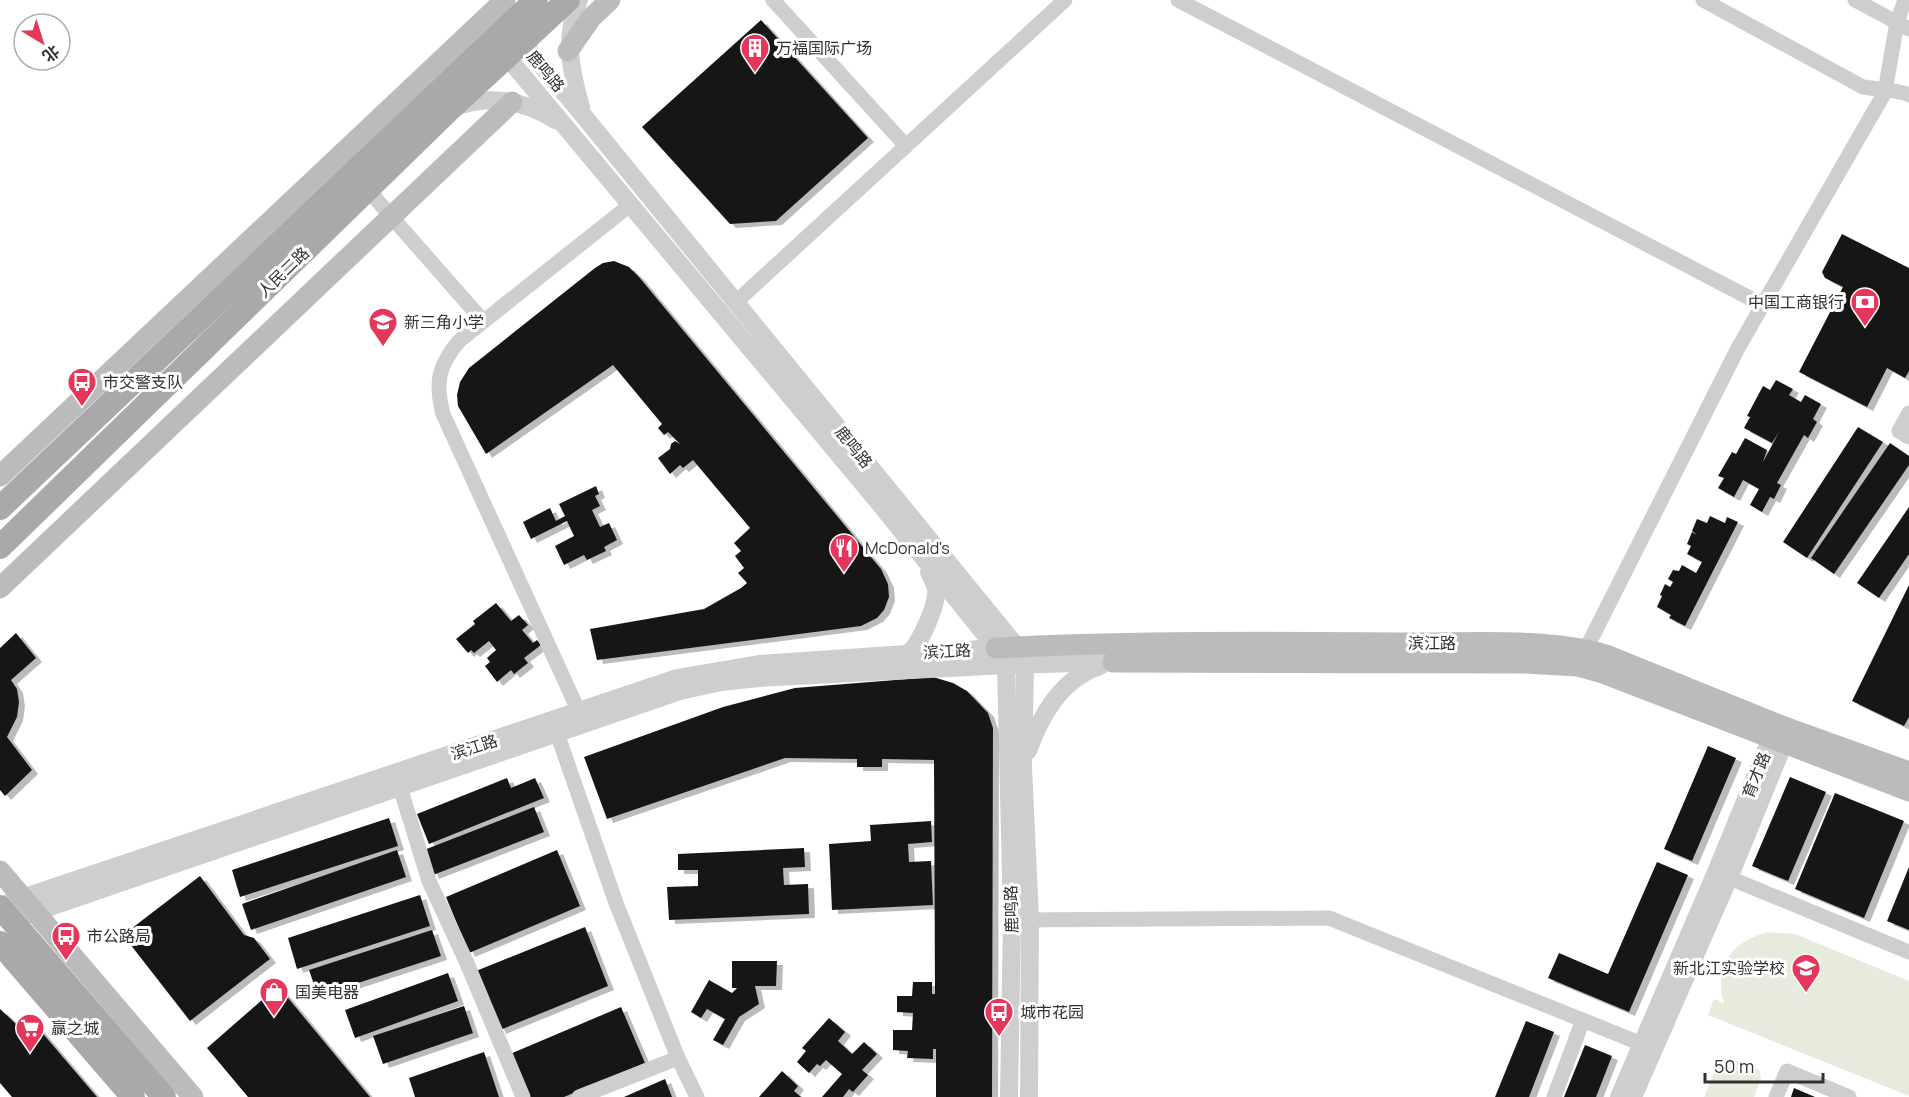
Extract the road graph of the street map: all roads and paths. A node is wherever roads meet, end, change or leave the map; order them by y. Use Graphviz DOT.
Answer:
graph roads {
  1 [pos="504,0"];
  2 [pos="536,0"];
  3 [pos="568,0"];
  4 [pos="579,0"];
  5 [pos="609,0"];
  6 [pos="773,0"];
  7 [pos="1065,0"];
  8 [pos="1178,0"];
  9 [pos="1703,0"];
  10 [pos="1855,0"];
  11 [pos="1905,0"];
  12 [pos="1903,25"];
  13 [pos="511,44"];
  14 [pos="568,51"];
  15 [pos="1885,92"];
  16 [pos="1909,95"];
  17 [pos="512,102"];
  18 [pos="452,108"];
  19 [pos="583,115"];
  20 [pos="567,127"];
  21 [pos="906,146"];
  22 [pos="368,190"];
  23 [pos="630,205"];
  24 [pos="393,216"];
  25 [pos="736,302"];
  26 [pos="1763,305"];
  27 [pos="483,321"];
  28 [pos="1909,413"];
  29 [pos="1909,437"];
  30 [pos="0,476"];
  31 [pos="0,508"];
  32 [pos="0,547"];
  33 [pos="919,554"];
  34 [pos="0,588"];
  35 [pos="1586,650"];
  36 [pos="908,653"];
  37 [pos="1011,656"];
  38 [pos="1113,662"];
  39 [pos="579,712"];
  40 [pos="557,733"];
  41 [pos="1779,736"];
  42 [pos="1023,767"];
  43 [pos="1907,778"];
  44 [pos="400,787"];
  45 [pos="0,871"];
  46 [pos="1723,875"];
  47 [pos="30,905"];
  48 [pos="4,911"];
  49 [pos="1030,919"];
  50 [pos="1012,920"];
  51 [pos="0,943"];
  52 [pos="1909,952"];
  53 [pos="0,958"];
  54 [pos="1583,1020"];
  55 [pos="1642,1044"];
  56 [pos="678,1058"];
  57 [pos="118,1097"];
  58 [pos="133,1097"];
  59 [pos="164,1097"];
  60 [pos="194,1097"];
  61 [pos="523,1097"];
  62 [pos="579,1097"];
  63 [pos="696,1097"];
  64 [pos="1009,1097"];
  65 [pos="1029,1097"];
  66 [pos="1554,1097"];
  67 [pos="1619,1097"];
  68 [pos="1633,1097"];
  69 [pos="1776,1097"];
  70 [pos="1850,1097"];
  1 -- 30 [label="main road"];
  2 -- 13 [label="main road, 人民二路"];
  3 -- 13 [label="main road, 人民二路"];
  4 -- 14 [label="street"];
  5 -- 14 [label="main road"];
  6 -- 21 [label="street"];
  7 -- 21 [label="street"];
  8 -- 26 [label="street"];
  9 -- 15 [label="street"];
  10 -- 12 [label="street"];
  11 -- 12 [label="street"];
  12 -- 15 [label="street"];
  13 -- 18 [label="main road, 人民二路"];
  13 -- 19 [label="street, 鹿鸣路"];
  13 -- 20 [label="street, 鹿鸣路"];
  13 -- 31 [label="main road, 人民二路"];
  14 -- 19 [label="street"];
  15 -- 16 [label="street"];
  15 -- 26 [label="street"];
  17 -- 18 [label="street"];
  17 -- 20 [label="street"];
  17 -- 24 [label="main road"];
  18 -- 22 [label="main road, 人民二路"];
  19 -- 25 [label="street, 鹿鸣路"];
  20 -- 23 [label="street, 鹿鸣路"];
  21 -- 25 [label="street"];
  22 -- 24 [label="street"];
  22 -- 32 [label="main road, 人民二路"];
  23 -- 27 [label="street"];
  23 -- 33 [label="street, 鹿鸣路"];
  24 -- 27 [label="street"];
  24 -- 34 [label="main road"];
  25 -- 37 [label="street, 鹿鸣路"];
  26 -- 35 [label="street"];
  27 -- 39 [label="street"];
  28 -- 29 [label="street"];
  33 -- 36 [label="street"];
  33 -- 37 [label="street, 鹿鸣路"];
  35 -- 37 [label="main road, 滨江路"];
  35 -- 41 [label="main road, 滨江路"];
  36 -- 37 [label="street, 滨江路"];
  36 -- 39 [label="street, 滨江路"];
  37 -- 38 [label="street, 滨江路"];
  37 -- 40 [label="street, 滨江路"];
  37 -- 42 [label="street, 鹿鸣路"];
  37 -- 50 [label="street, 鹿鸣路"];
  38 -- 41 [label="main road, 滨江路"];
  38 -- 42 [label="street"];
  39 -- 47 [label="street, 滨江路"];
  40 -- 44 [label="street, 滨江路"];
  40 -- 56 [label="street"];
  41 -- 43 [label="main road, 滨江路"];
  41 -- 46 [label="street, 育才路"];
  42 -- 49 [label="street, 鹿鸣路"];
  44 -- 47 [label="street, 滨江路"];
  44 -- 61 [label="street"];
  45 -- 47 [label="main road"];
  46 -- 52 [label="street"];
  46 -- 55 [label="street, 育才路"];
  46 -- 68 [label="street, 育才路"];
  47 -- 48 [label="street, 滨江路"];
  47 -- 60 [label="main road"];
  48 -- 59 [label="main road"];
  49 -- 50 [label="street"];
  49 -- 54 [label="street"];
  49 -- 65 [label="street, 鹿鸣路"];
  50 -- 64 [label="street, 鹿鸣路"];
  51 -- 58 [label="main road"];
  53 -- 57 [label="main road"];
  54 -- 55 [label="street"];
  54 -- 66 [label="street"];
  55 -- 67 [label="street, 育才路"];
  56 -- 62 [label="street"];
  56 -- 63 [label="street"];
  69 -- 70 [label="street"];
}
